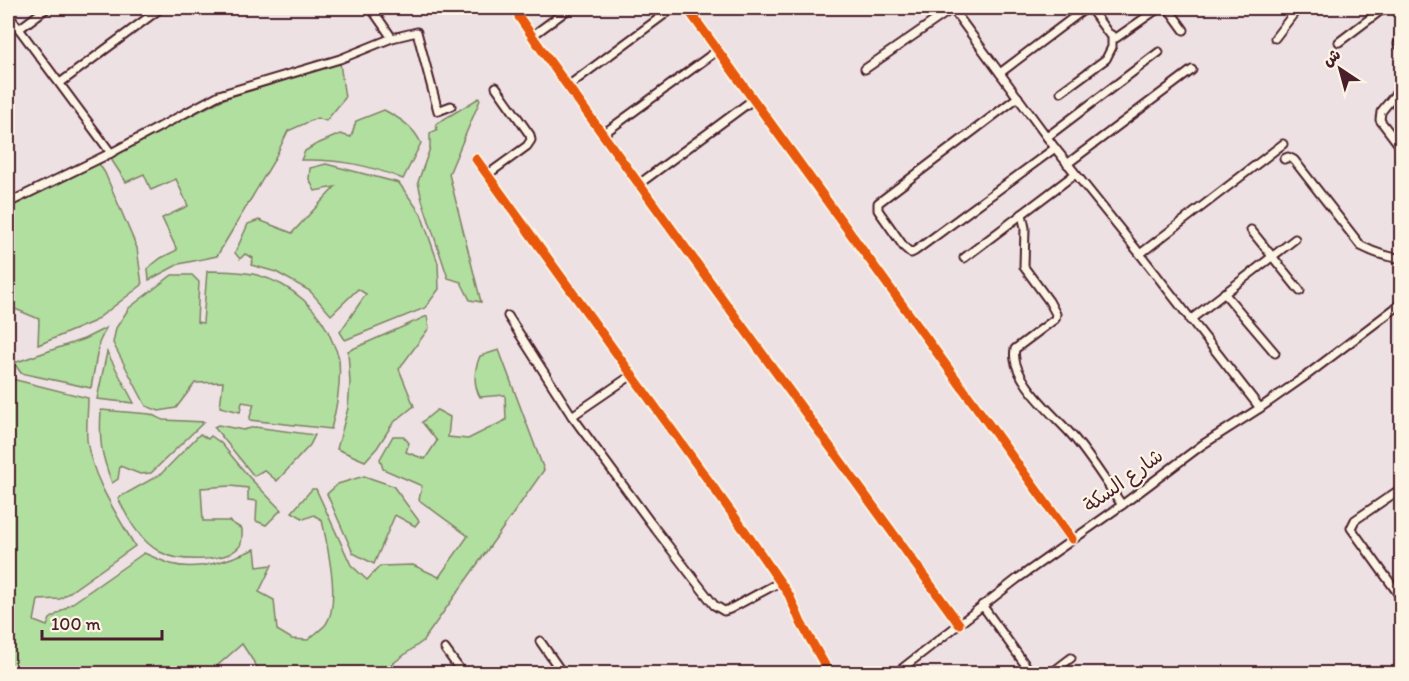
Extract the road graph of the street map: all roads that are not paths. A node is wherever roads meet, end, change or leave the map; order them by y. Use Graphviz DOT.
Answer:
graph roads {
  1 [pos="47,8"];
  2 [pos="162,8"];
  3 [pos="371,8"];
  4 [pos="518,8"];
  5 [pos="570,8"];
  6 [pos="673,8"];
  7 [pos="687,8"];
  8 [pos="952,8"];
  9 [pos="1088,8"];
  10 [pos="1159,8"];
  11 [pos="1168,8"];
  12 [pos="1298,8"];
  13 [pos="1384,8"];
  14 [pos="8,14"];
  15 [pos="19,29"];
  16 [pos="1184,30"];
  17 [pos="532,36"];
  18 [pos="1112,37"];
  19 [pos="392,38"];
  20 [pos="1275,38"];
  21 [pos="1339,42"];
  22 [pos="718,50"];
  23 [pos="1159,52"];
  24 [pos="865,69"];
  25 [pos="1192,70"];
  26 [pos="1000,73"];
  27 [pos="60,83"];
  28 [pos="568,86"];
  29 [pos="1401,86"];
  30 [pos="496,87"];
  31 [pos="1061,92"];
  32 [pos="1018,97"];
  33 [pos="754,99"];
  34 [pos="451,106"];
  35 [pos="603,134"];
  36 [pos="1047,137"];
  37 [pos="1283,144"];
  38 [pos="1055,148"];
  39 [pos="1401,149"];
  40 [pos="111,153"];
  41 [pos="476,159"];
  42 [pos="1284,159"];
  43 [pos="1067,164"];
  44 [pos="1076,174"];
  45 [pos="487,175"];
  46 [pos="639,184"];
  47 [pos="8,203"];
  48 [pos="1022,214"];
  49 [pos="1251,231"];
  50 [pos="1295,239"];
  51 [pos="1140,254"];
  52 [pos="1272,256"];
  53 [pos="964,258"];
  54 [pos="1401,258"];
  55 [pos="1300,291"];
  56 [pos="1224,293"];
  57 [pos="1401,303"];
  58 [pos="508,316"];
  59 [pos="1190,320"];
  60 [pos="1275,353"];
  61 [pos="632,375"];
  62 [pos="1260,408"];
  63 [pos="572,416"];
  64 [pos="1401,488"];
  65 [pos="1122,505"];
  66 [pos="1072,539"];
  67 [pos="780,582"];
  68 [pos="1401,599"];
  69 [pos="982,605"];
  70 [pos="959,624"];
  71 [pos="540,641"];
  72 [pos="445,649"];
  73 [pos="1071,658"];
  74 [pos="463,674"];
  75 [pos="563,674"];
  76 [pos="830,674"];
  77 [pos="895,674"];
  78 [pos="1032,674"];
  79 [pos="1050,674"];
  1 -- 15 [label="street"];
  2 -- 27 [label="street"];
  3 -- 19 [label="street"];
  4 -- 17 [label="street"];
  5 -- 17 [label="street"];
  6 -- 28 [label="street"];
  7 -- 22 [label="street"];
  8 -- 24 [label="street"];
  8 -- 26 [label="street"];
  9 -- 18 [label="street"];
  9 -- 26 [label="street"];
  10 -- 18 [label="street"];
  11 -- 16 [label="street"];
  12 -- 20 [label="street"];
  13 -- 21 [label="street"];
  14 -- 15 [label="street"];
  15 -- 27 [label="street"];
  17 -- 28 [label="street"];
  18 -- 31 [label="street"];
  19 -- 34 [label="street"];
  19 -- 40 [label="street"];
  22 -- 33 [label="street"];
  22 -- 35 [label="street"];
  23 -- 36 [label="street"];
  25 -- 43 [label="street"];
  26 -- 32 [label="street"];
  27 -- 40 [label="street"];
  28 -- 35 [label="street"];
  29 -- 39 [label="street"];
  30 -- 45 [label="street"];
  32 -- 36 [label="street"];
  32 -- 38 [label="street"];
  33 -- 46 [label="street"];
  33 -- 66 [label="street"];
  35 -- 46 [label="street"];
  36 -- 38 [label="street"];
  37 -- 51 [label="street"];
  38 -- 43 [label="street"];
  40 -- 47 [label="street"];
  41 -- 45 [label="street"];
  42 -- 54 [label="street"];
  43 -- 44 [label="street"];
  44 -- 48 [label="street"];
  44 -- 51 [label="street"];
  45 -- 61 [label="street"];
  46 -- 70 [label="street"];
  48 -- 53 [label="street"];
  48 -- 65 [label="street"];
  49 -- 52 [label="street"];
  50 -- 52 [label="street"];
  51 -- 59 [label="street"];
  52 -- 55 [label="street"];
  52 -- 56 [label="street"];
  56 -- 59 [label="street"];
  56 -- 60 [label="street"];
  57 -- 62 [label="street, شارع السكة"];
  58 -- 63 [label="street"];
  59 -- 62 [label="street"];
  61 -- 63 [label="street"];
  61 -- 67 [label="street"];
  62 -- 65 [label="street, شارع السكة"];
  63 -- 67 [label="street"];
  64 -- 68 [label="street"];
  65 -- 66 [label="street, شارع السكة"];
  66 -- 69 [label="street, شارع السكة"];
  67 -- 76 [label="street"];
  69 -- 70 [label="street, شارع السكة"];
  69 -- 78 [label="street"];
  70 -- 77 [label="street, شارع السكة"];
  71 -- 75 [label="street"];
  72 -- 74 [label="street"];
  73 -- 79 [label="street"];
}
